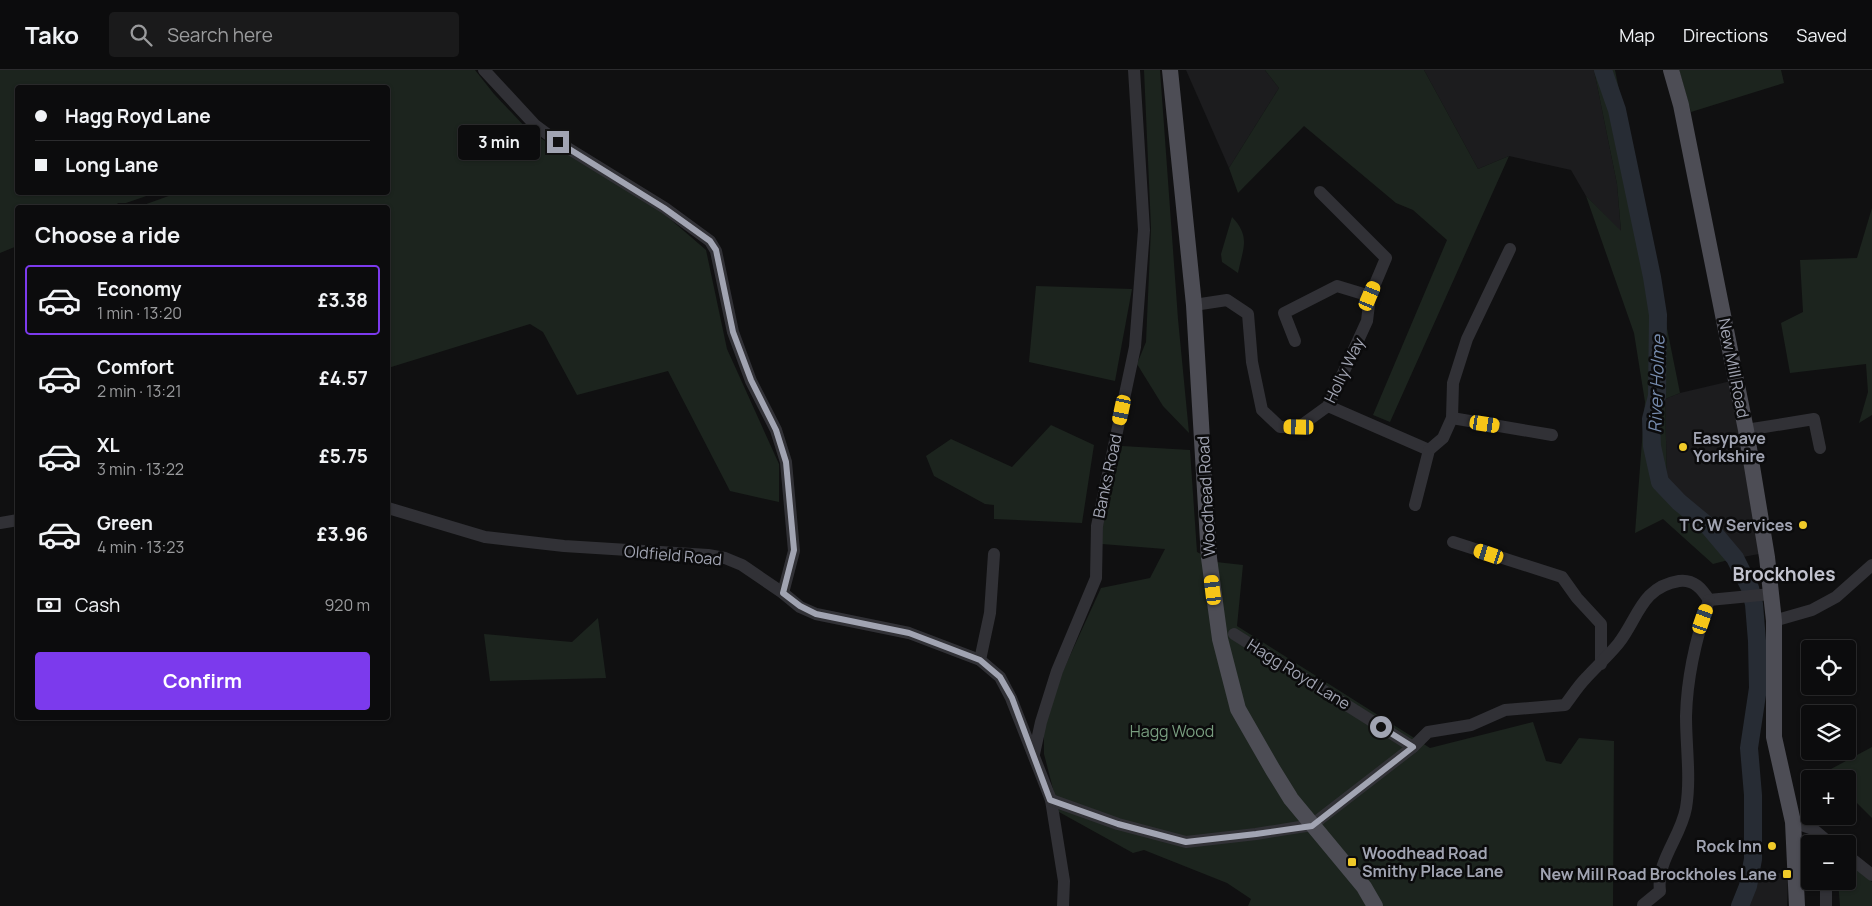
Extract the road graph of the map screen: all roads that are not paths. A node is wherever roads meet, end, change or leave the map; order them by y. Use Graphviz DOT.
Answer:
graph roads {
  1 [pos="484,70"];
  2 [pos="1134,70"];
  3 [pos="1170,70"];
  4 [pos="1671,70"];
  5 [pos="1320,192"];
  6 [pos="1510,250"];
  7 [pos="1370,296"];
  8 [pos="1194,305"];
  9 [pos="1295,341"];
  10 [pos="1328,406"];
  11 [pos="1452,418"];
  12 [pos="1746,430"];
  13 [pos="1552,435"];
  14 [pos="1820,448"];
  15 [pos="1429,450"];
  16 [pos="1415,505"];
  17 [pos="390,509"];
  18 [pos="15,520"];
  19 [pos="0,523"];
  20 [pos="1453,542"];
  21 [pos="994,554"];
  22 [pos="1872,565"];
  23 [pos="783,593"];
  24 [pos="1766,594"];
  25 [pos="1710,600"];
  26 [pos="1774,621"];
  27 [pos="1234,634"];
  28 [pos="980,660"];
  29 [pos="1601,664"];
  30 [pos="1413,747"];
  31 [pos="1034,754"];
  32 [pos="1050,800"];
  33 [pos="1793,822"];
  34 [pos="1312,826"];
  35 [pos="1818,835"];
  36 [pos="1856,862"];
  37 [pos="1872,875"];
  38 [pos="1826,890"];
  39 [pos="1643,905"];
  40 [pos="1063,906"];
  41 [pos="1376,906"];
  42 [pos="1797,906"];
  43 [pos="1826,906"];
  1 -- 23 [label="street"];
  2 -- 31 [label="street, Banks Road"];
  3 -- 8 [label="main road, Woodhead Road"];
  4 -- 12 [label="main road, New Mill Road"];
  5 -- 7 [label="street, Holly Way"];
  6 -- 11 [label="street"];
  7 -- 9 [label="street"];
  7 -- 10 [label="street, Holly Way"];
  8 -- 10 [label="street, Holly Way"];
  8 -- 34 [label="main road, Woodhead Road"];
  10 -- 15 [label="street"];
  11 -- 13 [label="street"];
  11 -- 15 [label="street"];
  12 -- 14 [label="street"];
  12 -- 24 [label="main road, New Mill Road"];
  15 -- 16 [label="street"];
  17 -- 23 [label="street, Oldfield Road"];
  18 -- 19 [label="street"];
  20 -- 29 [label="street"];
  21 -- 28 [label="street"];
  22 -- 26 [label="street"];
  23 -- 28 [label="street, Oldfield Road"];
  24 -- 25 [label="street"];
  24 -- 26 [label="main road, New Mill Road"];
  25 -- 29 [label="street"];
  25 -- 39 [label="street"];
  26 -- 33 [label="main road, New Mill Road"];
  27 -- 30 [label="street, Hagg Royd Lane"];
  28 -- 31 [label="street, Oldfield Road"];
  29 -- 30 [label="street"];
  30 -- 34 [label="street"];
  31 -- 32 [label="street, Oldfield Road"];
  32 -- 34 [label="street"];
  32 -- 40 [label="street, Oldfield Road"];
  33 -- 35 [label="street"];
  33 -- 42 [label="main road, New Mill Road"];
  34 -- 41 [label="main road, Woodhead Road"];
  36 -- 37 [label="street"];
  38 -- 43 [label="street"];
}
